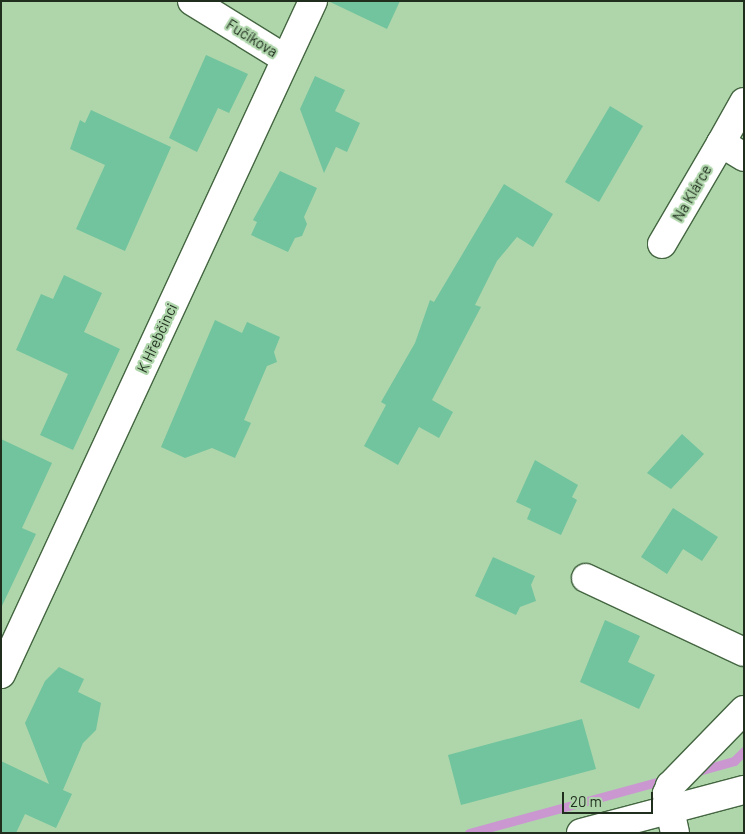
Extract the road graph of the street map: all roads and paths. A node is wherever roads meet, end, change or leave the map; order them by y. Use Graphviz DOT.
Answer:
graph roads {
  1 [pos="192,1"];
  2 [pos="313,1"];
  3 [pos="286,59"];
  4 [pos="744,102"];
  5 [pos="721,143"];
  6 [pos="744,157"];
  7 [pos="662,244"];
  8 [pos="586,578"];
  9 [pos="744,652"];
  10 [pos="1,674"];
  11 [pos="744,710"];
  12 [pos="744,790"];
  13 [pos="672,821"];
  14 [pos="581,833"];
  1 -- 3 [label="street, Fučíkova"];
  2 -- 3 [label="street, K Hřebčinci"];
  3 -- 10 [label="street, K Hřebčinci"];
  4 -- 5 [label="street, Na Klárce"];
  5 -- 6 [label="street"];
  5 -- 7 [label="street, Na Klárce"];
  8 -- 9 [label="street"];
  11 -- 13 [label="street"];
  12 -- 13 [label="street"];
  13 -- 14 [label="street"];
}
